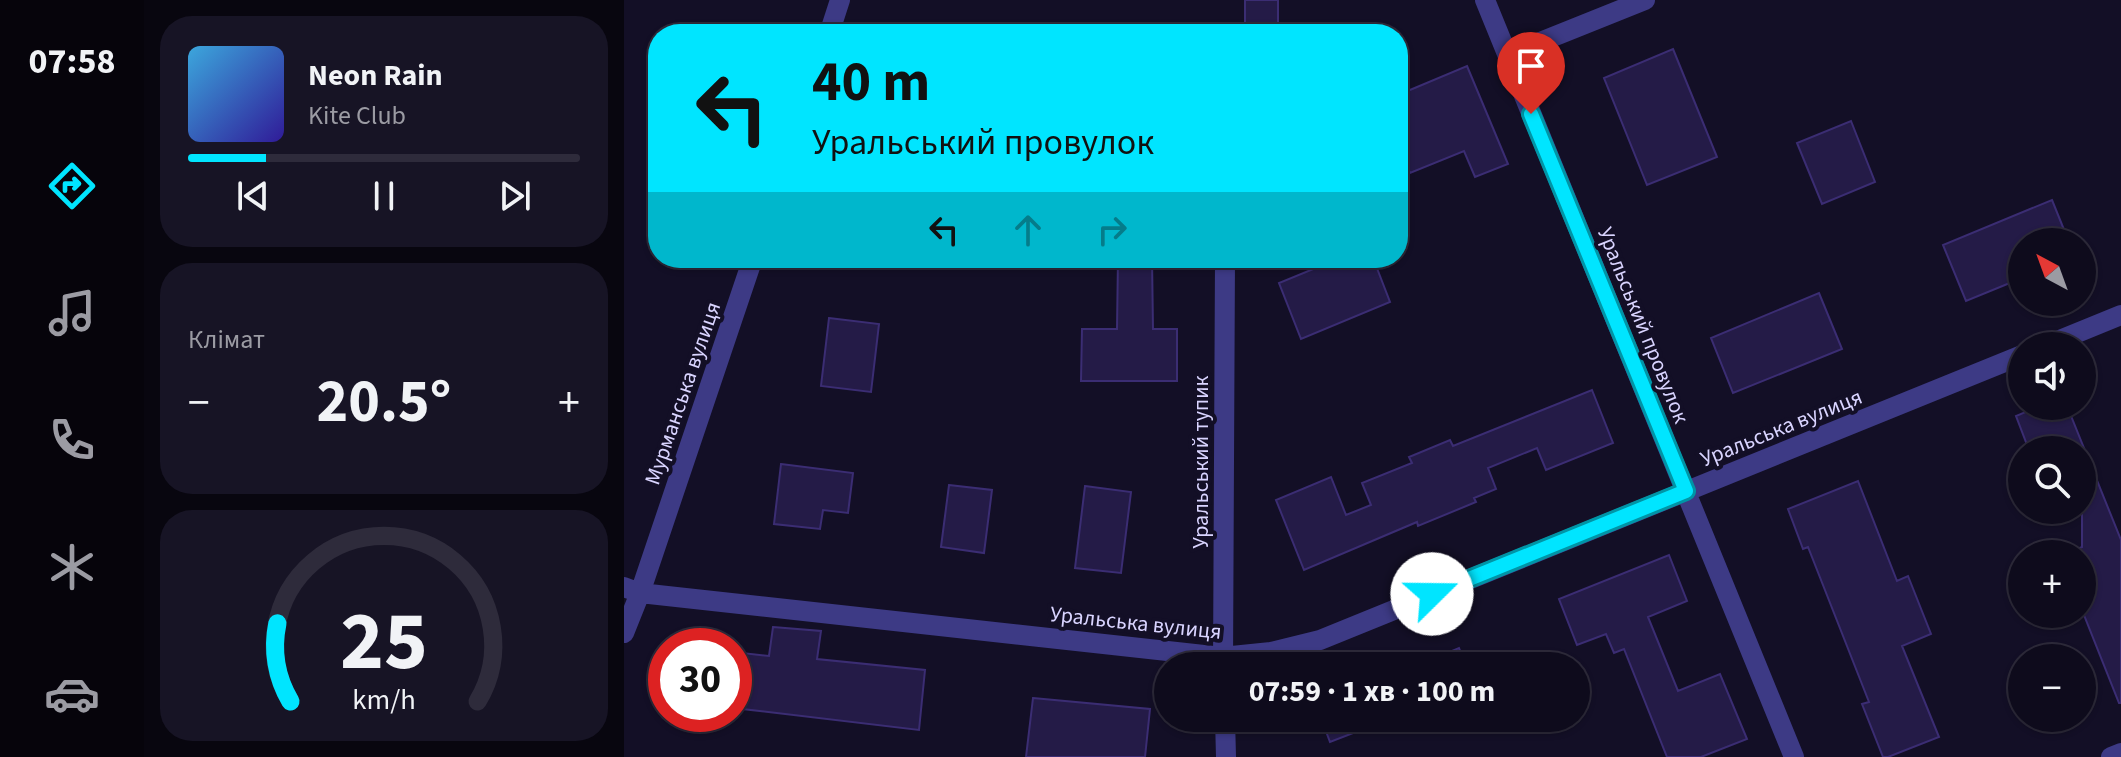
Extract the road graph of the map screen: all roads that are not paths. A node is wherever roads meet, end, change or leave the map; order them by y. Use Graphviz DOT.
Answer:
graph roads {
  1 [pos="840,0"];
  2 [pos="1485,0"];
  3 [pos="1645,0"];
  4 [pos="832,24"];
  5 [pos="1508,55"];
  6 [pos="749,268"];
  7 [pos="1225,268"];
  8 [pos="2121,315"];
  9 [pos="2079,332"];
  10 [pos="2008,361"];
  11 [pos="1686,491"];
  12 [pos="632,590"];
  13 [pos="624,633"];
  14 [pos="1222,652"];
  15 [pos="1271,652"];
  16 [pos="1154,653"];
  17 [pos="1225,732"];
  18 [pos="2121,753"];
  19 [pos="1226,757"];
  20 [pos="1794,757"];
  21 [pos="2111,757"];
  1 -- 4 [label="street"];
  2 -- 5 [label="street, Уральський провулок"];
  3 -- 5 [label="street"];
  5 -- 11 [label="street, Уральський провулок"];
  6 -- 12 [label="street, Мурманська вулиця"];
  7 -- 14 [label="street, Уральський тупик"];
  8 -- 9 [label="street"];
  10 -- 11 [label="street, Уральська вулиця"];
  11 -- 15 [label="street, Уральська вулиця"];
  11 -- 20 [label="street, Уральський провулок"];
  12 -- 13 [label="street, Мурманська вулиця"];
  12 -- 16 [label="street, Уральська вулиця"];
  17 -- 19 [label="street"];
  18 -- 21 [label="street"];
}
